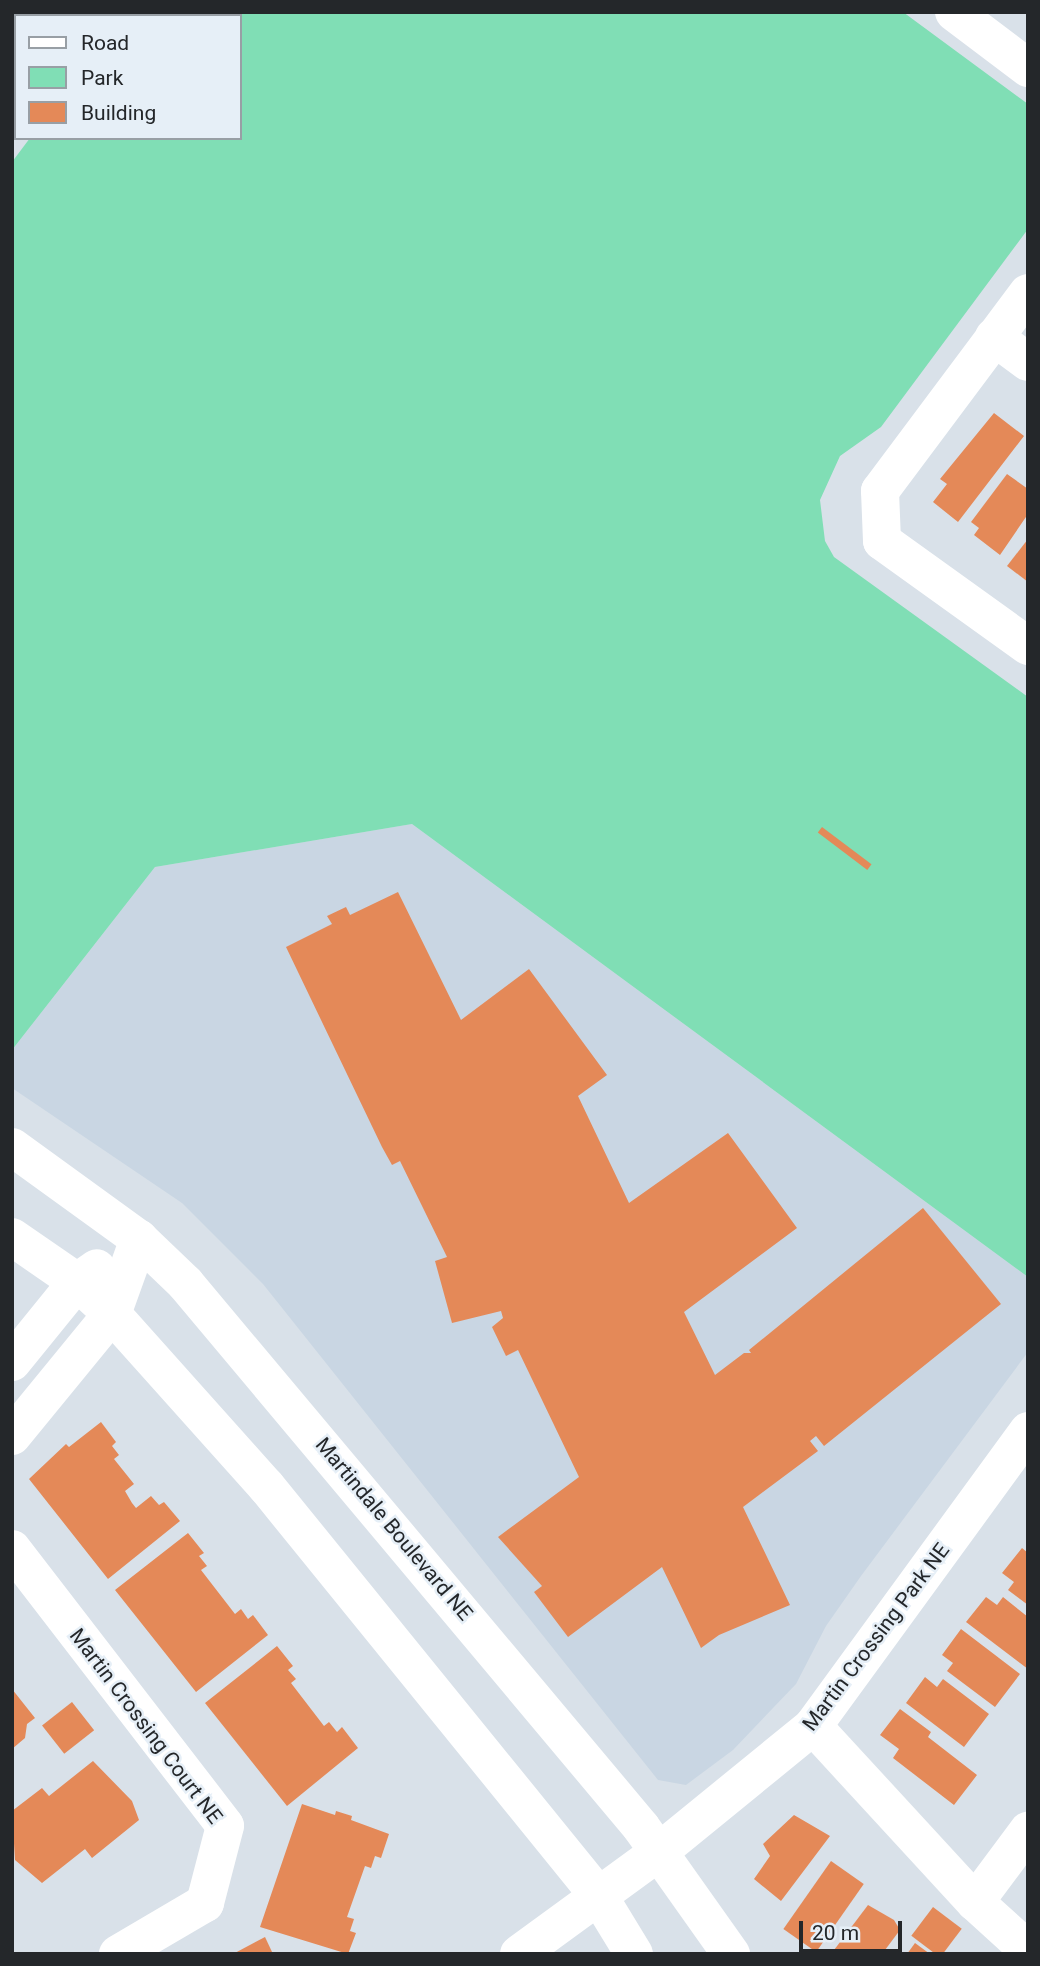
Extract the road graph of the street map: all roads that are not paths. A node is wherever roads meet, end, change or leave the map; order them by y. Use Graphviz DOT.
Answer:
graph roads {
  1 [pos="954,12"];
  2 [pos="1028,68"];
  3 [pos="1028,293"];
  4 [pos="994,337"];
  5 [pos="1028,362"];
  6 [pos="1028,646"];
  7 [pos="12,1147"];
  8 [pos="12,1237"];
  9 [pos="139,1239"];
  10 [pos="77,1282"];
  11 [pos="113,1314"];
  12 [pos="12,1362"];
  13 [pos="1028,1431"];
  14 [pos="12,1436"];
  15 [pos="12,1549"];
  16 [pos="813,1726"];
  17 [pos="1028,1831"];
  18 [pos="660,1851"];
  19 [pos="598,1895"];
  20 [pos="975,1902"];
  21 [pos="1028,1950"];
  22 [pos="118,1954"];
  23 [pos="519,1954"];
  24 [pos="634,1954"];
  25 [pos="731,1954"];
  1 -- 2 [label="street"];
  3 -- 4 [label="street"];
  4 -- 5 [label="street"];
  4 -- 6 [label="street"];
  7 -- 9 [label="street, Martindale Boulevard NE"];
  8 -- 10 [label="street"];
  9 -- 10 [label="street"];
  9 -- 11 [label="street"];
  9 -- 18 [label="street, Martindale Boulevard NE"];
  10 -- 11 [label="street"];
  10 -- 12 [label="street"];
  11 -- 14 [label="street"];
  11 -- 19 [label="street"];
  13 -- 16 [label="street, Martin Crossing Park NE"];
  15 -- 22 [label="street, Martin Crossing Court NE"];
  16 -- 18 [label="street, Martin Crossing Park NE"];
  16 -- 20 [label="street"];
  17 -- 20 [label="street"];
  18 -- 19 [label="street, Martin Crossing Park NE"];
  18 -- 25 [label="street, Martindale Boulevard NE"];
  19 -- 23 [label="street, Martin Crossing Park NE"];
  19 -- 24 [label="street"];
  20 -- 21 [label="street"];
}
